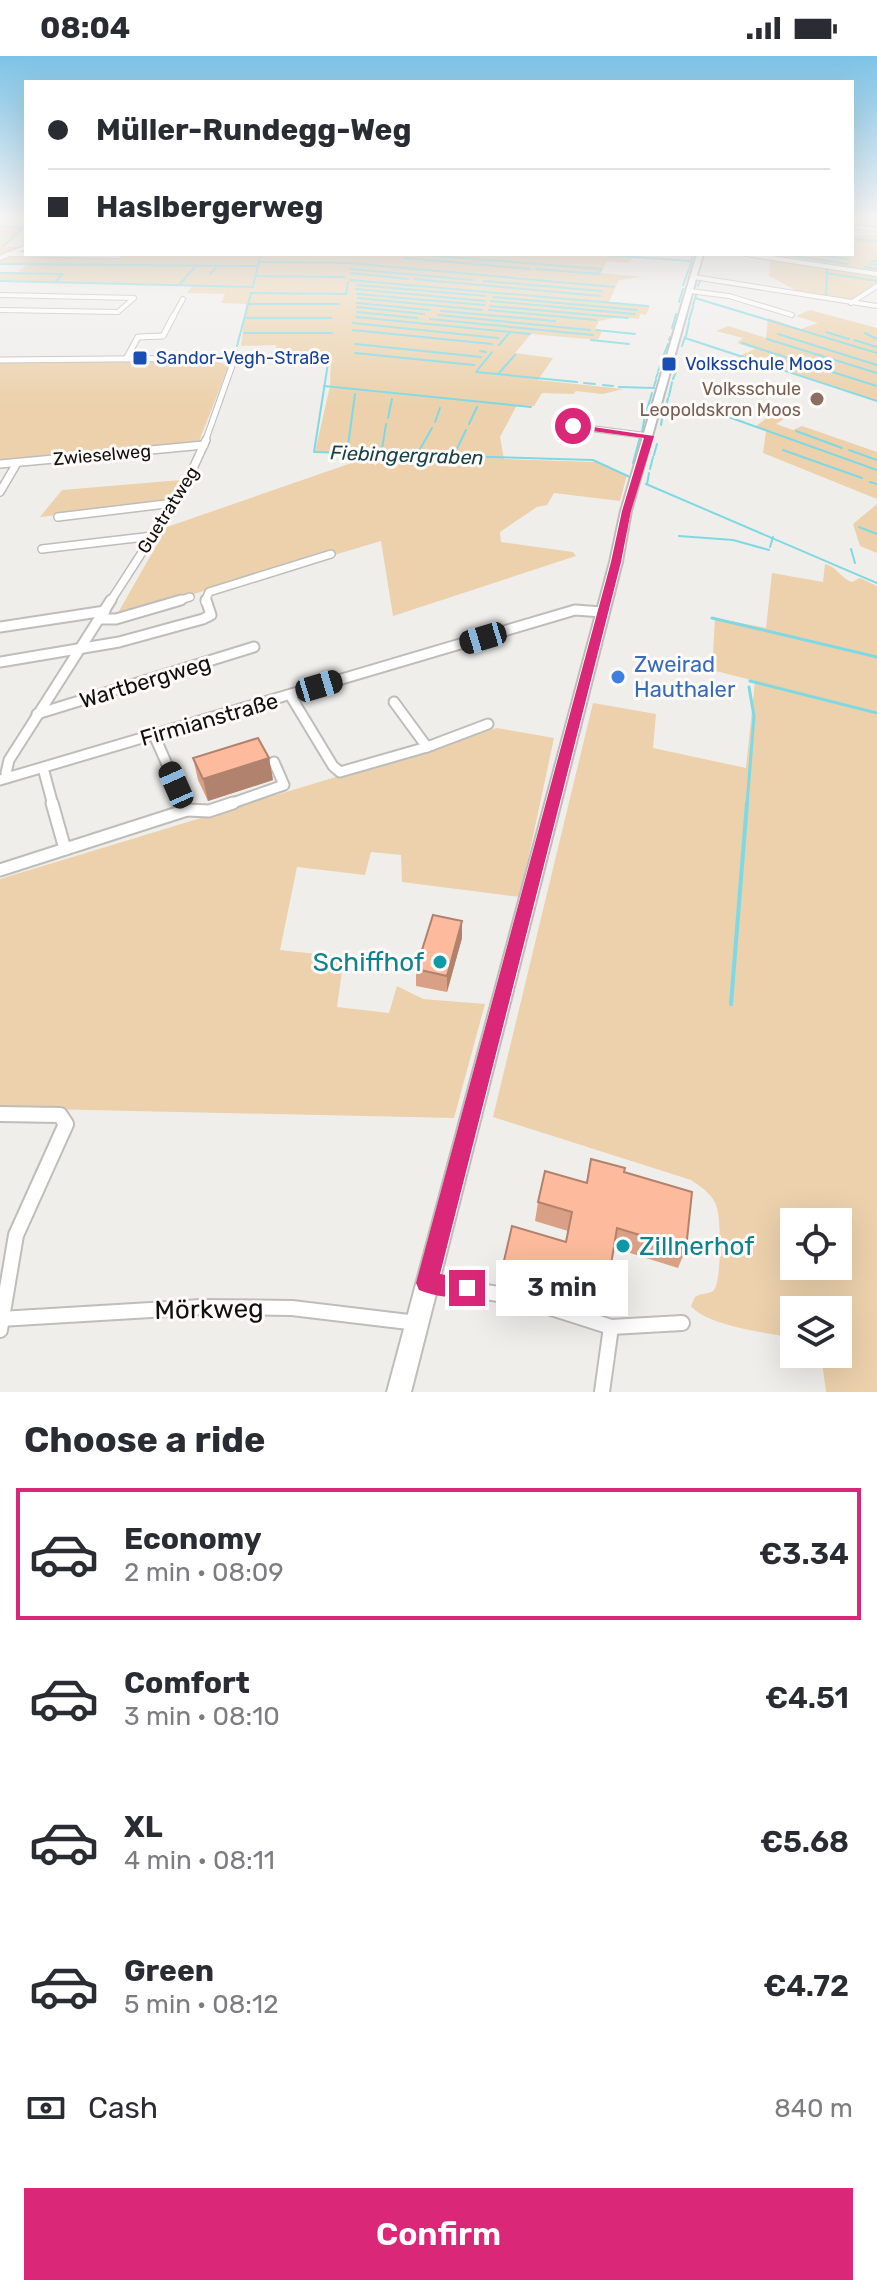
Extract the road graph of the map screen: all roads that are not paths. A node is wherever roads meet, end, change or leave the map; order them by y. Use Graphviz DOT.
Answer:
graph roads {
  1 [pos="693,280"];
  2 [pos="714,280"];
  3 [pos="877,286"];
  4 [pos="690,291"];
  5 [pos="1,295"];
  6 [pos="183,299"];
  7 [pos="851,303"];
  8 [pos="877,306"];
  9 [pos="0,310"];
  10 [pos="792,315"];
  11 [pos="126,359"];
  12 [pos="0,360"];
  13 [pos="564,425"];
  14 [pos="649,436"];
  15 [pos="204,445"];
  16 [pos="17,463"];
  17 [pos="0,464"];
  18 [pos="0,492"];
  19 [pos="174,503"];
  20 [pos="58,517"];
  21 [pos="153,536"];
  22 [pos="42,549"];
  23 [pos="331,554"];
  24 [pos="190,597"];
  25 [pos="602,612"];
  26 [pos="102,615"];
  27 [pos="0,627"];
  28 [pos="254,647"];
  29 [pos="78,650"];
  30 [pos="0,662"];
  31 [pos="290,695"];
  32 [pos="394,702"];
  33 [pos="37,714"];
  34 [pos="488,724"];
  35 [pos="154,735"];
  36 [pos="427,747"];
  37 [pos="274,762"];
  38 [pos="43,768"];
  39 [pos="5,778"];
  40 [pos="187,810"];
  41 [pos="65,849"];
  42 [pos="0,870"];
  43 [pos="0,1114"];
  44 [pos="427,1283"];
  45 [pos="1,1322"];
  46 [pos="417,1323"];
  47 [pos="682,1323"];
  48 [pos="611,1327"];
  49 [pos="399,1392"];
  50 [pos="602,1392"];
  1 -- 4 [label="street"];
  2 -- 7 [label="street"];
  3 -- 7 [label="street"];
  4 -- 10 [label="street"];
  4 -- 14 [label="street"];
  5 -- 9 [label="street"];
  6 -- 11 [label="street"];
  7 -- 8 [label="street"];
  11 -- 12 [label="street"];
  11 -- 15 [label="street, Guetratweg"];
  13 -- 14 [label="street"];
  14 -- 25 [label="street"];
  15 -- 16 [label="street, Zwieselweg"];
  15 -- 19 [label="street, Guetratweg"];
  16 -- 17 [label="street, Zwieselweg"];
  16 -- 18 [label="street"];
  19 -- 20 [label="street"];
  19 -- 21 [label="street, Guetratweg"];
  21 -- 22 [label="street"];
  21 -- 26 [label="street, Guetratweg"];
  23 -- 29 [label="street"];
  24 -- 26 [label="street"];
  25 -- 31 [label="street, Firmianstraße"];
  25 -- 44 [label="street"];
  26 -- 27 [label="street"];
  26 -- 29 [label="street, Guetratweg"];
  28 -- 33 [label="street, Wartbergweg"];
  29 -- 30 [label="street"];
  29 -- 33 [label="street, Guetratweg"];
  31 -- 35 [label="street, Firmianstraße"];
  31 -- 36 [label="street"];
  32 -- 36 [label="street"];
  33 -- 39 [label="street, Guetratweg"];
  34 -- 36 [label="street"];
  35 -- 38 [label="street, Firmianstraße"];
  35 -- 40 [label="street"];
  37 -- 40 [label="street"];
  38 -- 39 [label="street, Firmianstraße"];
  38 -- 41 [label="street"];
  40 -- 41 [label="street"];
  41 -- 42 [label="street"];
  43 -- 45 [label="street"];
  44 -- 46 [label="street"];
  44 -- 48 [label="street"];
  45 -- 46 [label="street, Mörkweg"];
  46 -- 49 [label="street"];
  47 -- 48 [label="street"];
  48 -- 50 [label="street"];
}
